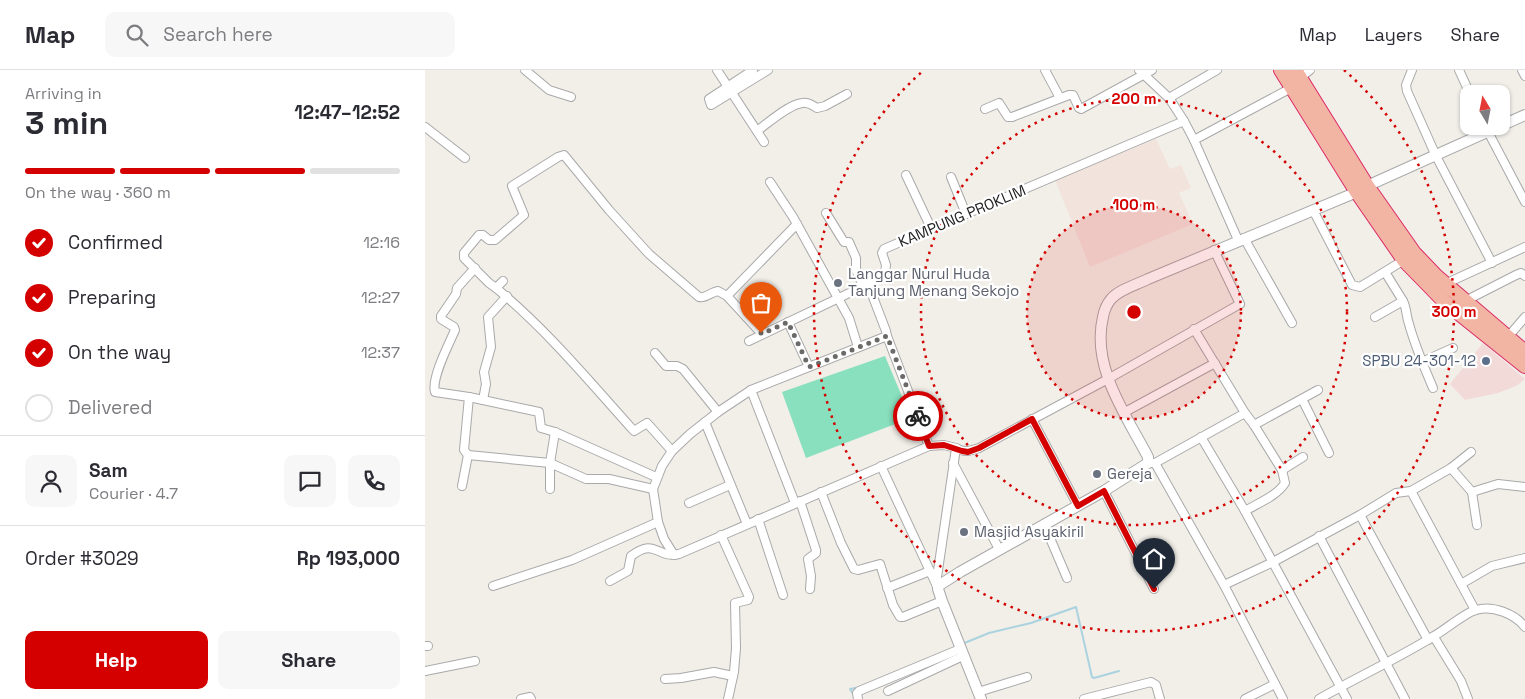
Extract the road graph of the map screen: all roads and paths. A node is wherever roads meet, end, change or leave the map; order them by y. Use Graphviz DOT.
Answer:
graph roads {
  1 [pos="525,70"];
  2 [pos="717,70"];
  3 [pos="753,70"];
  4 [pos="768,70"];
  5 [pos="1045,70"];
  6 [pos="1152,70"];
  7 [pos="1217,70"];
  8 [pos="1281,70"];
  9 [pos="1412,70"];
  10 [pos="1459,70"];
  11 [pos="1522,70"];
  12 [pos="1141,72"];
  13 [pos="1299,76"];
  14 [pos="1525,76"];
  15 [pos="1466,85"];
  16 [pos="729,90"];
  17 [pos="847,94"];
  18 [pos="571,97"];
  19 [pos="1060,98"];
  20 [pos="1169,98"];
  21 [pos="985,109"];
  22 [pos="1525,115"];
  23 [pos="1510,120"];
  24 [pos="1184,121"];
  25 [pos="425,127"];
  26 [pos="757,131"];
  27 [pos="1475,135"];
  28 [pos="1489,135"];
  29 [pos="1194,140"];
  30 [pos="764,142"];
  31 [pos="1436,156"];
  32 [pos="465,158"];
  33 [pos="906,175"];
  34 [pos="951,177"];
  35 [pos="770,182"];
  36 [pos="1362,189"];
  37 [pos="1525,202"];
  38 [pos="1313,210"];
  39 [pos="826,213"];
  40 [pos="966,214"];
  41 [pos="797,224"];
  42 [pos="931,228"];
  43 [pos="1241,239"];
  44 [pos="1525,247"];
  45 [pos="1214,250"];
  46 [pos="1404,260"];
  47 [pos="1492,263"];
  48 [pos="475,268"];
  49 [pos="1385,272"];
  50 [pos="1525,276"];
  51 [pos="503,280"];
  52 [pos="1445,284"];
  53 [pos="866,285"];
  54 [pos="496,288"];
  55 [pos="507,296"];
  56 [pos="727,296"];
  57 [pos="837,298"];
  58 [pos="1403,301"];
  59 [pos="1465,301"];
  60 [pos="1375,317"];
  61 [pos="1525,317"];
  62 [pos="788,322"];
  63 [pos="1292,323"];
  64 [pos="1194,329"];
  65 [pos="762,334"];
  66 [pos="887,336"];
  67 [pos="1507,338"];
  68 [pos="749,341"];
  69 [pos="858,347"];
  70 [pos="1453,348"];
  71 [pos="1524,349"];
  72 [pos="655,353"];
  73 [pos="1422,362"];
  74 [pos="1215,363"];
  75 [pos="1525,366"];
  76 [pos="809,367"];
  77 [pos="1108,379"];
  78 [pos="1433,388"];
  79 [pos="751,390"];
  80 [pos="1318,390"];
  81 [pos="469,397"];
  82 [pos="1302,399"];
  83 [pos="483,400"];
  84 [pos="718,412"];
  85 [pos="1125,412"];
  86 [pos="1245,413"];
  87 [pos="1032,419"];
  88 [pos="705,422"];
  89 [pos="1255,425"];
  90 [pos="555,432"];
  91 [pos="1201,437"];
  92 [pos="929,446"];
  93 [pos="956,448"];
  94 [pos="672,451"];
  95 [pos="1471,452"];
  96 [pos="1329,453"];
  97 [pos="467,455"];
  98 [pos="1303,457"];
  99 [pos="550,463"];
  100 [pos="953,463"];
  101 [pos="1151,463"];
  102 [pos="881,466"];
  103 [pos="1451,468"];
  104 [pos="1282,470"];
  105 [pos="656,477"];
  106 [pos="730,485"];
  107 [pos="462,486"];
  108 [pos="1525,488"];
  109 [pos="550,489"];
  110 [pos="653,489"];
  111 [pos="1104,491"];
  112 [pos="1411,491"];
  113 [pos="821,492"];
  114 [pos="1472,492"];
  115 [pos="797,502"];
  116 [pos="689,503"];
  117 [pos="1078,506"];
  118 [pos="1245,511"];
  119 [pos="1360,516"];
  120 [pos="758,519"];
  121 [pos="658,522"];
  122 [pos="747,524"];
  123 [pos="1044,524"];
  124 [pos="1477,525"];
  125 [pos="721,535"];
  126 [pos="1319,536"];
  127 [pos="999,549"];
  128 [pos="674,555"];
  129 [pos="1525,558"];
  130 [pos="1273,562"];
  131 [pos="930,571"];
  132 [pos="1067,578"];
  133 [pos="610,581"];
  134 [pos="1461,584"];
  135 [pos="1224,585"];
  136 [pos="493,586"];
  137 [pos="937,586"];
  138 [pos="887,588"];
  139 [pos="810,589"];
  140 [pos="1154,589"];
  141 [pos="783,595"];
  142 [pos="942,601"];
  143 [pos="1475,610"];
  144 [pos="1525,627"];
  145 [pos="1431,638"];
  146 [pos="960,648"];
  147 [pos="475,661"];
  148 [pos="1385,662"];
  149 [pos="425,671"];
  150 [pos="733,676"];
  151 [pos="1027,677"];
  152 [pos="665,679"];
  153 [pos="1275,684"];
  154 [pos="1341,686"];
  155 [pos="888,691"];
  156 [pos="979,696"];
  157 [pos="521,699"];
  158 [pos="531,699"];
  159 [pos="728,699"];
  160 [pos="857,699"];
  161 [pos="1084,699"];
  162 [pos="1160,699"];
  163 [pos="1245,699"];
  164 [pos="1283,699"];
  165 [pos="1319,699"];
  166 [pos="1347,699"];
  167 [pos="1405,699"];
  168 [pos="1468,699"];
  1 -- 18 [label="street"];
  2 -- 16 [label="street"];
  3 -- 16 [label="street"];
  4 -- 16 [label="street"];
  5 -- 19 [label="street"];
  6 -- 12 [label="street"];
  7 -- 20 [label="street"];
  8 -- 13 [label="highway"];
  9 -- 31 [label="street"];
  10 -- 15 [label="street"];
  11 -- 14 [label="street"];
  12 -- 19 [label="street"];
  12 -- 20 [label="street"];
  13 -- 29 [label="street"];
  13 -- 36 [label="highway"];
  16 -- 26 [label="street"];
  17 -- 26 [label="street"];
  19 -- 21 [label="street"];
  20 -- 24 [label="street"];
  22 -- 23 [label="street"];
  24 -- 29 [label="street"];
  24 -- 40 [label="street, KAMPUNG PROKLIM"];
  25 -- 32 [label="street"];
  26 -- 30 [label="street"];
  27 -- 31 [label="street"];
  28 -- 37 [label="street"];
  29 -- 43 [label="street"];
  31 -- 36 [label="street"];
  31 -- 47 [label="street"];
  33 -- 42 [label="street"];
  34 -- 40 [label="street"];
  35 -- 41 [label="street"];
  36 -- 38 [label="street"];
  36 -- 46 [label="highway"];
  36 -- 52 [label="highway"];
  38 -- 43 [label="street"];
  38 -- 49 [label="street"];
  39 -- 53 [label="street"];
  40 -- 42 [label="street, KAMPUNG PROKLIM"];
  41 -- 56 [label="street"];
  41 -- 57 [label="street"];
  42 -- 53 [label="street, KAMPUNG PROKLIM"];
  43 -- 45 [label="street"];
  43 -- 63 [label="street"];
  44 -- 47 [label="street"];
  45 -- 64 [label="street"];
  45 -- 77 [label="street"];
  46 -- 49 [label="street"];
  46 -- 75 [label="highway"];
  47 -- 52 [label="street"];
  48 -- 54 [label="street"];
  48 -- 56 [label="street"];
  48 -- 81 [label="street"];
  49 -- 58 [label="street"];
  50 -- 59 [label="street"];
  51 -- 54 [label="street"];
  52 -- 59 [label="highway"];
  53 -- 57 [label="street, KAMPUNG PROKLIM"];
  53 -- 66 [label="street"];
  54 -- 55 [label="street"];
  55 -- 83 [label="street"];
  55 -- 94 [label="street"];
  56 -- 65 [label="street"];
  57 -- 62 [label="street, KAMPUNG PROKLIM"];
  57 -- 69 [label="street"];
  58 -- 60 [label="street"];
  58 -- 73 [label="street"];
  59 -- 67 [label="highway"];
  61 -- 67 [label="street"];
  62 -- 65 [label="street, KAMPUNG PROKLIM"];
  62 -- 76 [label="street"];
  64 -- 74 [label="street"];
  64 -- 77 [label="street"];
  65 -- 68 [label="street, KAMPUNG PROKLIM"];
  66 -- 69 [label="street"];
  66 -- 92 [label="street"];
  67 -- 71 [label="highway"];
  69 -- 76 [label="street"];
  70 -- 73 [label="street"];
  72 -- 84 [label="street"];
  73 -- 78 [label="street"];
  74 -- 85 [label="street"];
  74 -- 86 [label="street"];
  76 -- 79 [label="street"];
  77 -- 85 [label="street"];
  77 -- 87 [label="street"];
  79 -- 84 [label="street"];
  79 -- 115 [label="street"];
  80 -- 82 [label="street"];
  81 -- 83 [label="street"];
  81 -- 97 [label="street"];
  82 -- 89 [label="street"];
  82 -- 96 [label="street"];
  83 -- 90 [label="street"];
  84 -- 88 [label="street"];
  85 -- 101 [label="street"];
  86 -- 89 [label="street"];
  86 -- 91 [label="street"];
  87 -- 93 [label="street"];
  87 -- 117 [label="street"];
  88 -- 94 [label="street"];
  88 -- 106 [label="street"];
  89 -- 104 [label="street"];
  90 -- 99 [label="street"];
  90 -- 105 [label="street"];
  91 -- 101 [label="street"];
  91 -- 118 [label="street"];
  92 -- 93 [label="street"];
  92 -- 102 [label="street"];
  93 -- 100 [label="street"];
  94 -- 105 [label="street"];
  95 -- 103 [label="street"];
  97 -- 99 [label="street"];
  97 -- 107 [label="street"];
  98 -- 104 [label="street"];
  99 -- 109 [label="street"];
  99 -- 110 [label="street"];
  100 -- 127 [label="street"];
  100 -- 137 [label="street"];
  101 -- 111 [label="street"];
  101 -- 135 [label="street"];
  102 -- 113 [label="street"];
  102 -- 131 [label="street"];
  103 -- 112 [label="street"];
  103 -- 114 [label="street"];
  104 -- 118 [label="street"];
  105 -- 110 [label="street"];
  106 -- 116 [label="street"];
  106 -- 122 [label="street"];
  108 -- 114 [label="street"];
  110 -- 121 [label="street"];
  111 -- 117 [label="street"];
  111 -- 140 [label="street"];
  112 -- 119 [label="street"];
  112 -- 134 [label="street"];
  113 -- 115 [label="street"];
  113 -- 138 [label="street"];
  114 -- 124 [label="street"];
  115 -- 120 [label="street"];
  115 -- 139 [label="street"];
  117 -- 123 [label="street"];
  118 -- 130 [label="street"];
  119 -- 126 [label="street"];
  119 -- 145 [label="street"];
  120 -- 122 [label="street"];
  120 -- 141 [label="street"];
  121 -- 128 [label="street"];
  121 -- 136 [label="street"];
  122 -- 125 [label="street"];
  123 -- 127 [label="street"];
  123 -- 132 [label="street"];
  125 -- 128 [label="street"];
  125 -- 150 [label="street"];
  126 -- 130 [label="street"];
  126 -- 148 [label="street"];
  127 -- 137 [label="street"];
  128 -- 133 [label="street"];
  129 -- 134 [label="street"];
  130 -- 135 [label="street"];
  130 -- 154 [label="street"];
  131 -- 137 [label="street"];
  131 -- 138 [label="street"];
  134 -- 143 [label="street"];
  135 -- 153 [label="street"];
  137 -- 142 [label="street"];
  138 -- 142 [label="street"];
  142 -- 146 [label="street"];
  143 -- 144 [label="street"];
  143 -- 145 [label="street"];
  145 -- 148 [label="street"];
  145 -- 168 [label="street"];
  146 -- 155 [label="street"];
  146 -- 156 [label="street"];
  146 -- 160 [label="street"];
  147 -- 149 [label="street"];
  148 -- 154 [label="street"];
  148 -- 167 [label="street"];
  150 -- 152 [label="street"];
  150 -- 159 [label="street"];
  151 -- 156 [label="street"];
  153 -- 163 [label="street"];
  153 -- 164 [label="street"];
  154 -- 165 [label="street"];
  154 -- 166 [label="street"];
  157 -- 158 [label="street"];
  161 -- 162 [label="street"];
}
